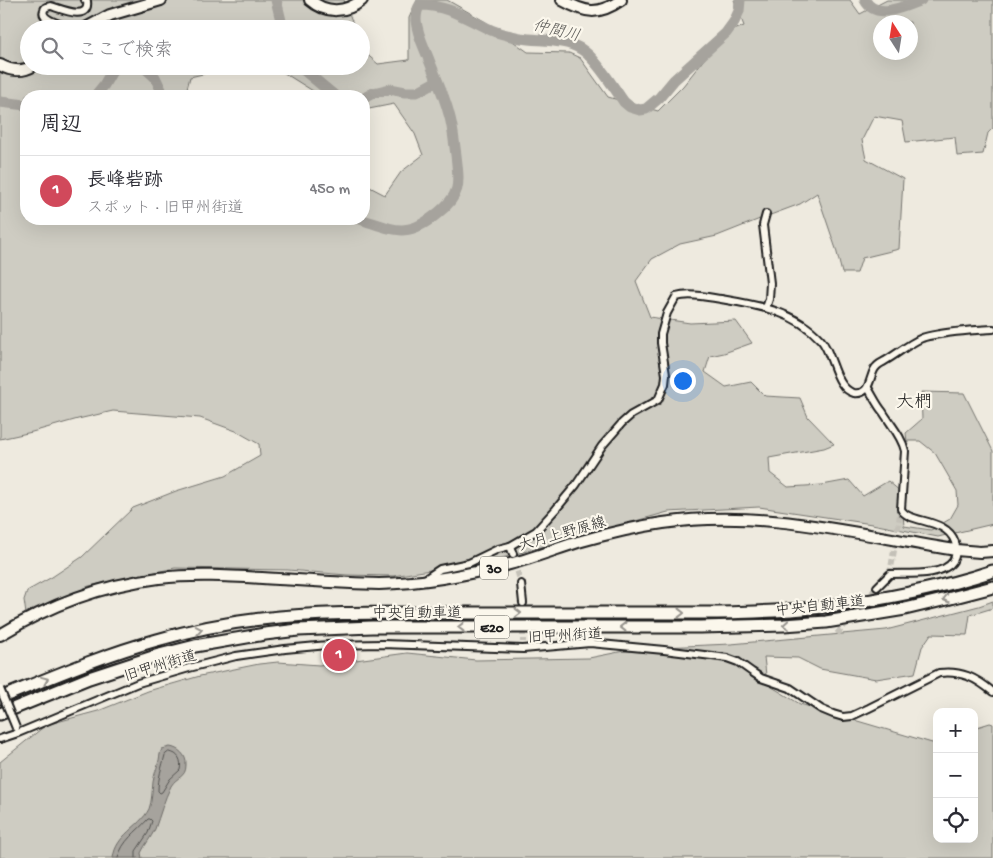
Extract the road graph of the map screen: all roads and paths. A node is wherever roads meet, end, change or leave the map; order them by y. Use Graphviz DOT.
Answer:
graph roads {
  1 [pos="85,0"];
  2 [pos="161,0"];
  3 [pos="310,0"];
  4 [pos="362,0"];
  5 [pos="562,0"];
  6 [pos="621,0"];
  7 [pos="610,3"];
  8 [pos="49,20"];
  9 [pos="101,20"];
  10 [pos="0,65"];
  11 [pos="20,70"];
  12 [pos="766,214"];
  13 [pos="766,308"];
  14 [pos="993,328"];
  15 [pos="868,388"];
  16 [pos="510,546"];
  17 [pos="956,550"];
  18 [pos="993,551"];
  19 [pos="513,554"];
  20 [pos="993,571"];
  21 [pos="421,582"];
  22 [pos="521,584"];
  23 [pos="878,587"];
  24 [pos="993,587"];
  25 [pos="522,603"];
  26 [pos="0,635"];
  27 [pos="0,690"];
  28 [pos="993,692"];
  29 [pos="0,698"];
  30 [pos="0,714"];
  31 [pos="17,730"];
  32 [pos="0,739"];
  1 -- 8 [label="street"];
  2 -- 9 [label="main road"];
  3 -- 4 [label="main road"];
  5 -- 7 [label="main road"];
  6 -- 7 [label="main road"];
  10 -- 11 [label="main road"];
  12 -- 13 [label="street"];
  13 -- 15 [label="street"];
  13 -- 16 [label="street"];
  14 -- 15 [label="street"];
  15 -- 17 [label="street"];
  16 -- 19 [label="street"];
  16 -- 21 [label="street"];
  17 -- 18 [label="main road, 大月上野原線 / 30"];
  17 -- 21 [label="main road, 大月上野原線 / 30"];
  17 -- 23 [label="street"];
  29 -- 20 [label="highway, 中央自動車道 / E20, one-way"];
  21 -- 26 [label="main road, 大月上野原線 / 30"];
  22 -- 25 [label="street"];
  24 -- 30 [label="highway, 中央自動車道 / E20, one-way"];
  27 -- 31 [label="street, bridge"];
  28 -- 31 [label="street, 旧甲州街道"];
  31 -- 32 [label="street, 旧甲州街道"];
}
